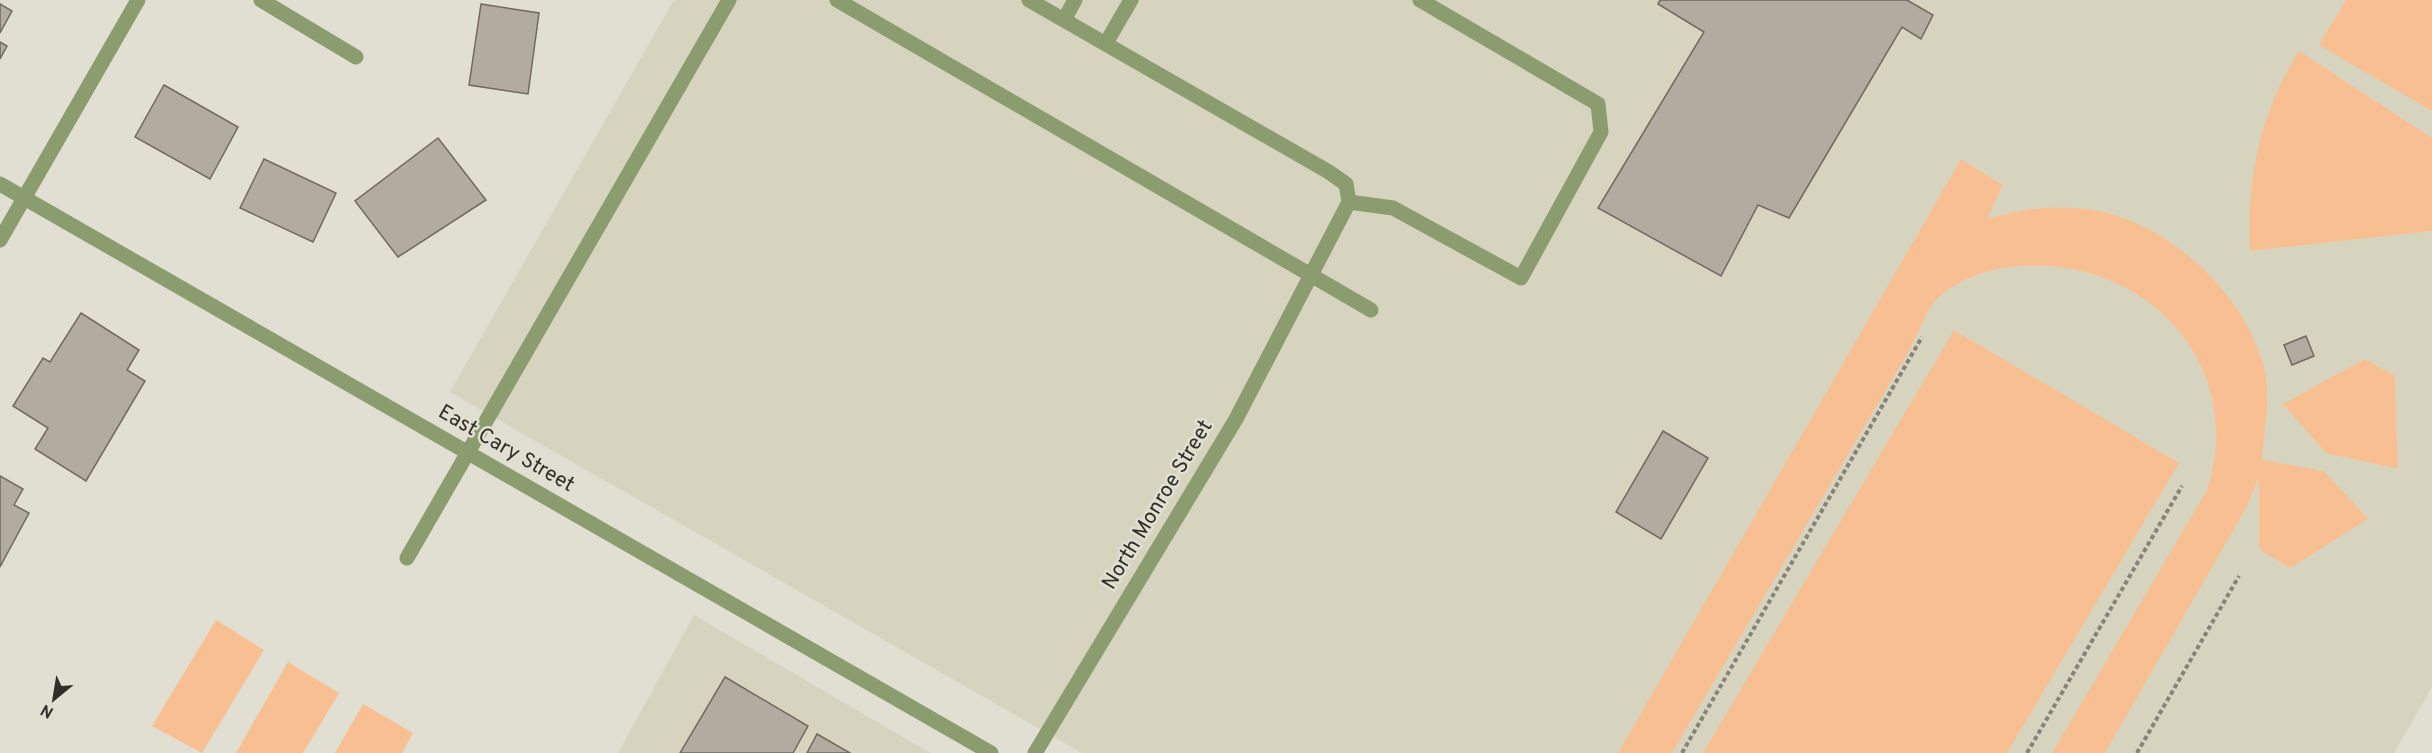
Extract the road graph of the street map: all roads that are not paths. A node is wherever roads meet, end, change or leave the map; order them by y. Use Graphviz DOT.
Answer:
graph roads {
  1 [pos="138,0"];
  2 [pos="261,0"];
  3 [pos="729,0"];
  4 [pos="837,0"];
  5 [pos="1029,0"];
  6 [pos="1076,0"];
  7 [pos="1131,0"];
  8 [pos="1420,0"];
  9 [pos="1064,20"];
  10 [pos="1106,43"];
  11 [pos="356,57"];
  12 [pos="0,184"];
  13 [pos="24,198"];
  14 [pos="1349,202"];
  15 [pos="0,240"];
  16 [pos="1312,276"];
  17 [pos="1371,310"];
  18 [pos="468,451"];
  19 [pos="407,558"];
  20 [pos="991,753"];
  21 [pos="1035,753"];
  1 -- 13 [label="street"];
  2 -- 11 [label="street"];
  3 -- 18 [label="street"];
  4 -- 16 [label="street"];
  5 -- 9 [label="street"];
  6 -- 9 [label="street"];
  7 -- 10 [label="street"];
  8 -- 14 [label="street"];
  9 -- 10 [label="street"];
  10 -- 14 [label="street"];
  12 -- 13 [label="street, East Cary Street"];
  13 -- 15 [label="street"];
  13 -- 18 [label="street, East Cary Street"];
  14 -- 16 [label="street, North Monroe Street"];
  16 -- 17 [label="street"];
  16 -- 21 [label="street, North Monroe Street"];
  18 -- 19 [label="street"];
  18 -- 20 [label="street, East Cary Street"];
}
